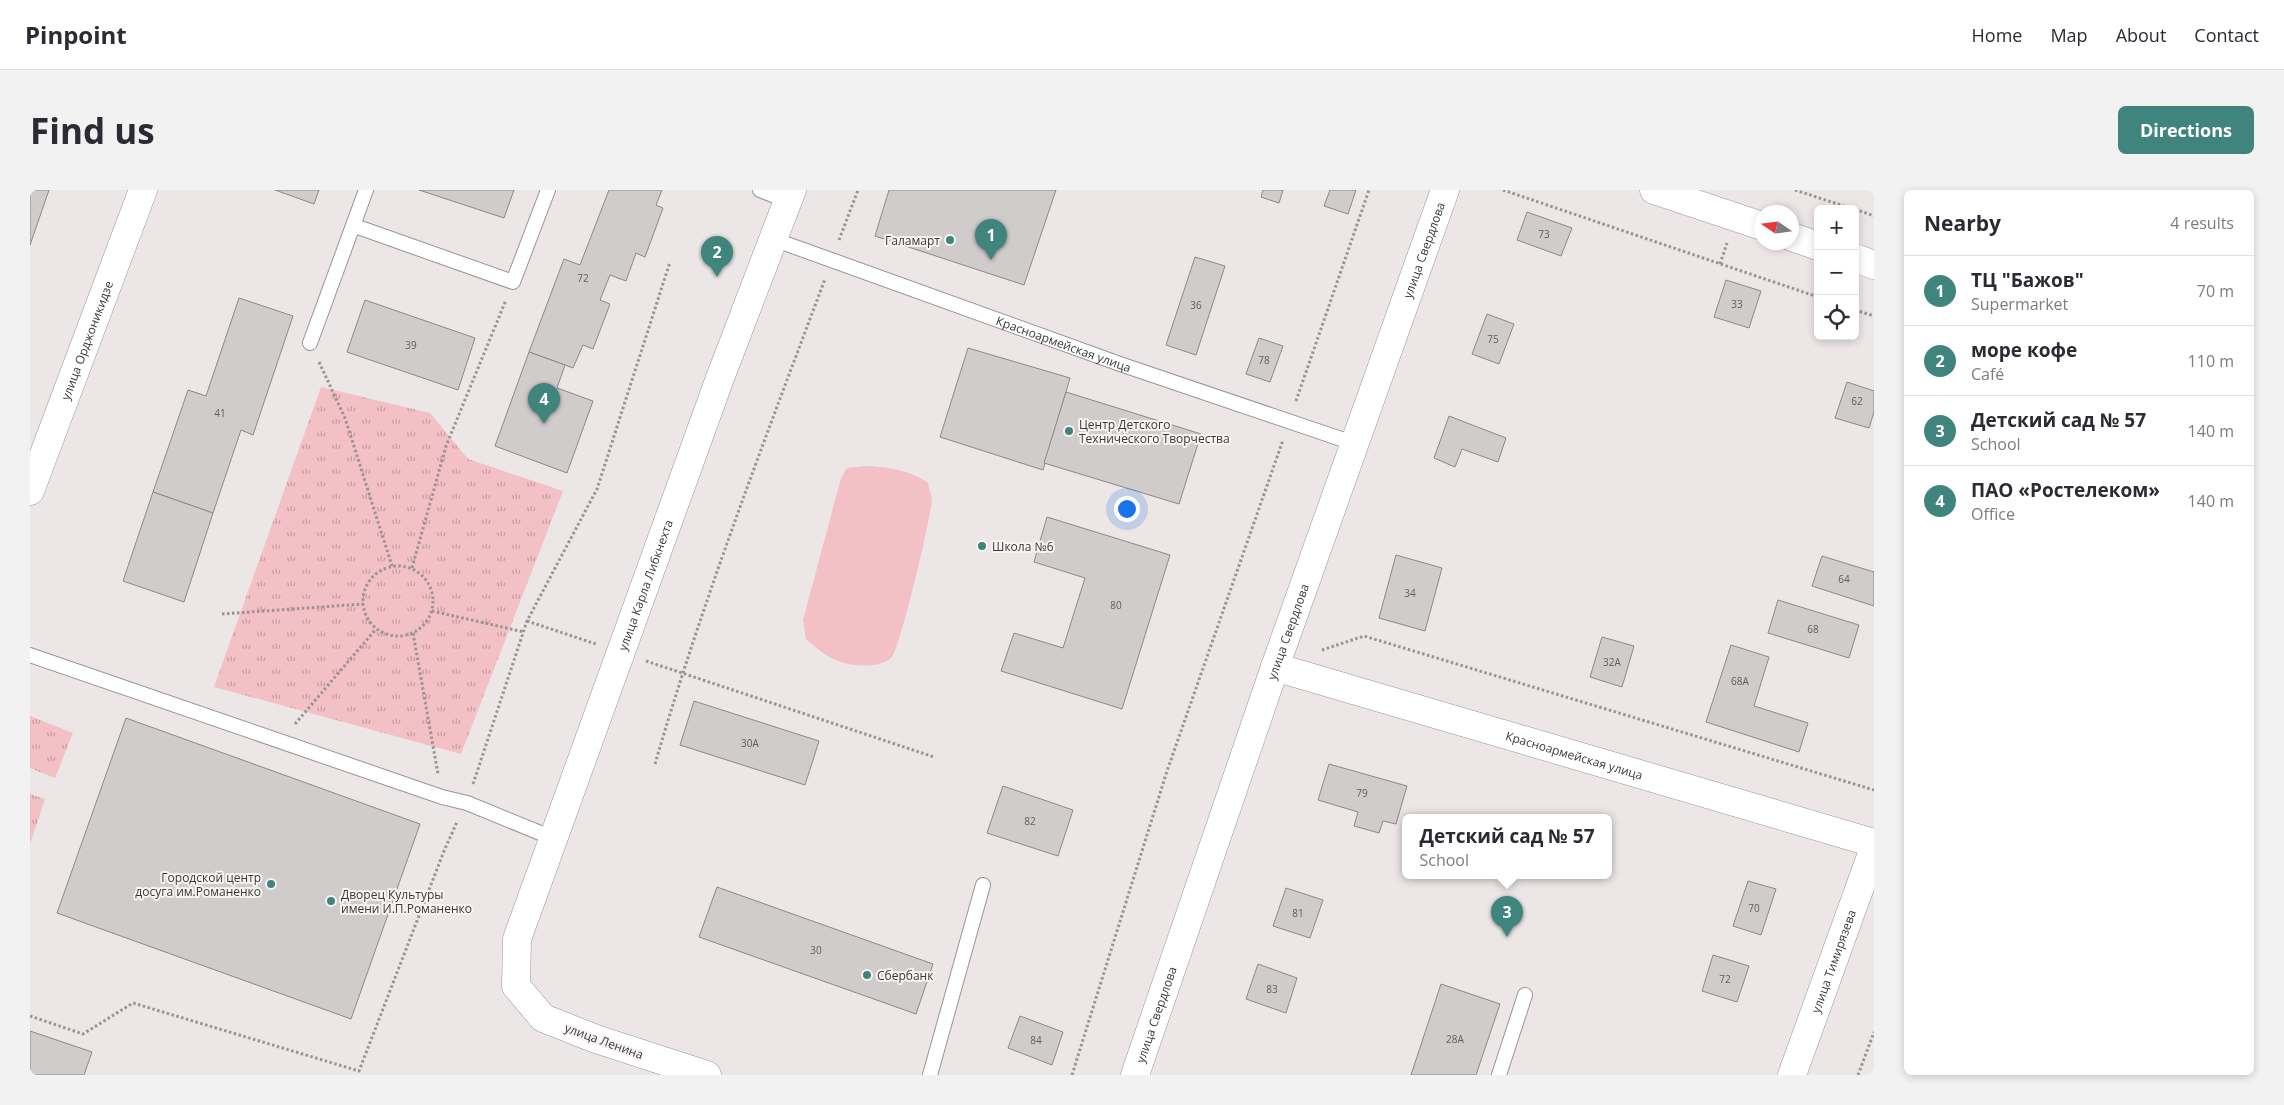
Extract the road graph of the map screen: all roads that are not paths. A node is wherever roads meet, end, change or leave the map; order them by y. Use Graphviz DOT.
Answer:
graph roads {
  1 [pos="143,190"];
  2 [pos="366,190"];
  3 [pos="548,190"];
  4 [pos="760,190"];
  5 [pos="1445,190"];
  6 [pos="1654,190"];
  7 [pos="790,196"];
  8 [pos="1754,223"];
  9 [pos="355,226"];
  10 [pos="773,239"];
  11 [pos="1799,239"];
  12 [pos="1814,245"];
  13 [pos="1859,259"];
  14 [pos="1874,264"];
  15 [pos="310,343"];
  16 [pos="1356,444"];
  17 [pos="30,491"];
  18 [pos="30,655"];
  19 [pos="1275,666"];
  20 [pos="555,840"];
  21 [pos="1874,843"];
  22 [pos="1874,848"];
  23 [pos="983,885"];
  24 [pos="516,986"];
  25 [pos="1525,995"];
  26 [pos="706,1075"];
  27 [pos="930,1075"];
  28 [pos="1135,1075"];
  29 [pos="1499,1075"];
  30 [pos="1792,1075"];
  1 -- 17 [label="street, улица Орджоникидзе"];
  2 -- 9 [label="lane"];
  3 -- 9 [label="lane"];
  4 -- 7 [label="lane"];
  5 -- 16 [label="street, улица Свердлова"];
  6 -- 8 [label="street"];
  7 -- 10 [label="street, улица Карла Либкнехта"];
  9 -- 15 [label="lane"];
  10 -- 16 [label="lane, Красноармейская улица"];
  10 -- 20 [label="street, улица Карла Либкнехта"];
  11 -- 12 [label="street"];
  13 -- 14 [label="street"];
  16 -- 19 [label="street, улица Свердлова"];
  18 -- 20 [label="lane"];
  19 -- 21 [label="street, Красноармейская улица"];
  19 -- 28 [label="street, улица Свердлова"];
  20 -- 24 [label="street, улица Карла Либкнехта"];
  22 -- 30 [label="street, улица Тимирязева"];
  23 -- 27 [label="lane"];
  24 -- 26 [label="street, улица Ленина"];
  25 -- 29 [label="lane"];
}
